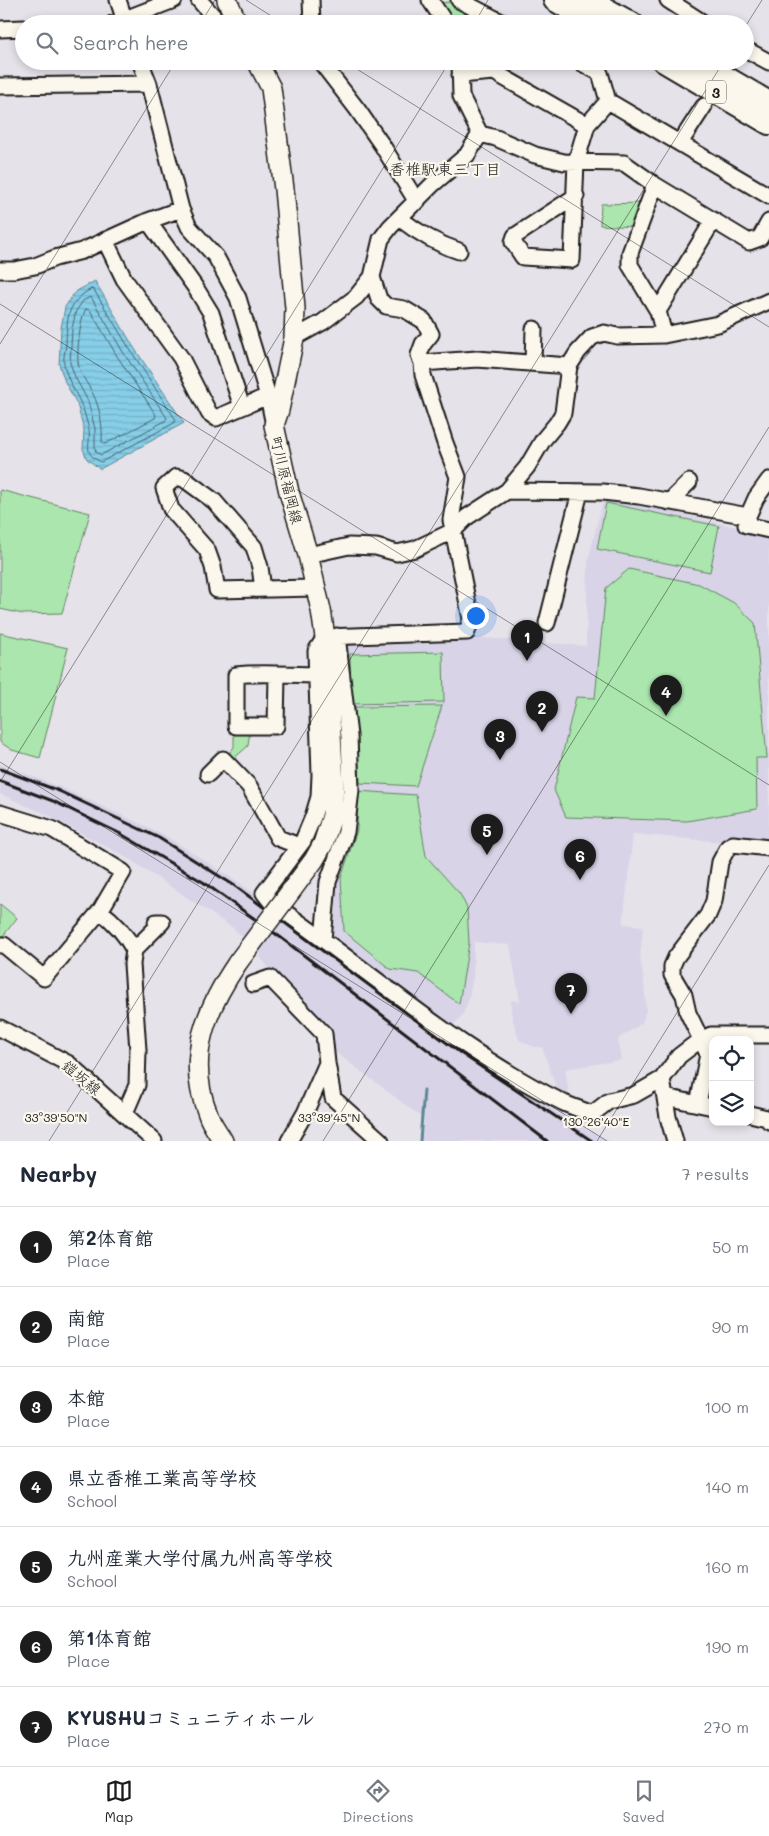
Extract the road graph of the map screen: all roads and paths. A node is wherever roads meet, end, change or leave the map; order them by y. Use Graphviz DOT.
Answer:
graph roads {
  1 [pos="118,0"];
  2 [pos="174,0"];
  3 [pos="199,0"];
  4 [pos="226,0"];
  5 [pos="311,0"];
  6 [pos="430,0"];
  7 [pos="459,0"];
  8 [pos="555,0"];
  9 [pos="589,0"];
  10 [pos="668,0"];
  11 [pos="120,15"];
  12 [pos="138,15"];
  13 [pos="212,15"];
  14 [pos="234,15"];
  15 [pos="312,15"];
  16 [pos="440,15"];
  17 [pos="488,15"];
  18 [pos="581,15"];
  19 [pos="616,15"];
  20 [pos="691,15"];
  21 [pos="15,28"];
  22 [pos="0,29"];
  23 [pos="754,54"];
  24 [pos="769,62"];
  25 [pos="143,70"];
  26 [pos="253,70"];
  27 [pos="262,70"];
  28 [pos="327,70"];
  29 [pos="460,70"];
  30 [pos="477,70"];
  31 [pos="594,70"];
  32 [pos="679,70"];
  33 [pos="712,70"];
  34 [pos="148,84"];
  35 [pos="0,86"];
  36 [pos="272,100"];
  37 [pos="608,101"];
  38 [pos="769,104"];
  39 [pos="704,106"];
  40 [pos="769,123"];
  41 [pos="587,125"];
  42 [pos="480,134"];
  43 [pos="680,143"];
  44 [pos="576,162"];
  45 [pos="655,185"];
  46 [pos="576,196"];
  47 [pos="769,196"];
  48 [pos="417,202"];
  49 [pos="181,209"];
  50 [pos="399,218"];
  51 [pos="148,221"];
  52 [pos="712,221"];
  53 [pos="769,222"];
  54 [pos="106,240"];
  55 [pos="459,251"];
  56 [pos="0,270"];
  57 [pos="372,277"];
  58 [pos="769,302"];
  59 [pos="658,311"];
  60 [pos="534,329"];
  61 [pos="664,335"];
  62 [pos="294,338"];
  63 [pos="422,363"];
  64 [pos="533,363"];
  65 [pos="569,366"];
  66 [pos="268,396"];
  67 [pos="242,408"];
  68 [pos="274,426"];
  69 [pos="769,480"];
  70 [pos="689,482"];
  71 [pos="507,491"];
  72 [pos="580,492"];
  73 [pos="669,502"];
  74 [pos="748,516"];
  75 [pos="769,530"];
  76 [pos="453,531"];
  77 [pos="308,555"];
  78 [pos="316,588"];
  79 [pos="263,589"];
  80 [pos="547,623"];
  81 [pos="331,637"];
  82 [pos="277,675"];
  83 [pos="317,675"];
  84 [pos="208,774"];
  85 [pos="0,813"];
  86 [pos="299,846"];
  87 [pos="769,848"];
  88 [pos="100,910"];
  89 [pos="156,922"];
  90 [pos="323,940"];
  91 [pos="0,945"];
  92 [pos="134,950"];
  93 [pos="253,984"];
  94 [pos="0,1028"];
  95 [pos="769,1035"];
  96 [pos="700,1040"];
  97 [pos="327,1063"];
  98 [pos="662,1079"];
  99 [pos="665,1097"];
  100 [pos="706,1106"];
  101 [pos="125,1113"];
  102 [pos="754,1115"];
  103 [pos="769,1121"];
  104 [pos="154,1141"];
  105 [pos="223,1141"];
  106 [pos="289,1141"];
  107 [pos="381,1141"];
  108 [pos="675,1141"];
  1 -- 11 [label="street"];
  2 -- 12 [label="street"];
  3 -- 13 [label="street"];
  4 -- 14 [label="main road"];
  5 -- 15 [label="street"];
  6 -- 16 [label="street"];
  7 -- 17 [label="street"];
  8 -- 18 [label="highway"];
  9 -- 19 [label="highway"];
  10 -- 20 [label="street"];
  21 -- 22 [label="street"];
  23 -- 24 [label="street"];
  25 -- 34 [label="street"];
  26 -- 36 [label="street"];
  27 -- 36 [label="main road, 町川原福岡線"];
  28 -- 48 [label="street"];
  29 -- 42 [label="street"];
  30 -- 41 [label="street"];
  31 -- 37 [label="street"];
  32 -- 40 [label="highway, 3"];
  33 -- 38 [label="highway, 3"];
  34 -- 35 [label="street"];
  34 -- 49 [label="street"];
  36 -- 62 [label="main road, 町川原福岡線"];
  37 -- 41 [label="street"];
  37 -- 43 [label="street"];
  39 -- 43 [label="street"];
  41 -- 44 [label="street"];
  42 -- 44 [label="street"];
  42 -- 48 [label="street"];
  43 -- 47 [label="street"];
  44 -- 45 [label="street"];
  44 -- 46 [label="street"];
  45 -- 52 [label="street"];
  45 -- 59 [label="street"];
  46 -- 46 [label="street"];
  48 -- 50 [label="street"];
  49 -- 51 [label="street"];
  49 -- 66 [label="street"];
  50 -- 55 [label="street"];
  50 -- 57 [label="street"];
  51 -- 54 [label="street"];
  51 -- 67 [label="street"];
  52 -- 53 [label="street"];
  52 -- 59 [label="street"];
  54 -- 56 [label="street"];
  54 -- 67 [label="street"];
  57 -- 62 [label="street"];
  57 -- 63 [label="street"];
  58 -- 61 [label="street"];
  59 -- 61 [label="street"];
  60 -- 64 [label="street"];
  61 -- 65 [label="street"];
  62 -- 68 [label="main road, 町川原福岡線"];
  63 -- 64 [label="street"];
  63 -- 76 [label="street"];
  64 -- 65 [label="street"];
  65 -- 71 [label="street"];
  66 -- 67 [label="street"];
  66 -- 68 [label="street"];
  68 -- 77 [label="main road, 町川原福岡線"];
  69 -- 74 [label="street"];
  70 -- 73 [label="street"];
  71 -- 72 [label="street"];
  71 -- 76 [label="street"];
  72 -- 73 [label="street"];
  72 -- 80 [label="street"];
  73 -- 74 [label="street"];
  74 -- 75 [label="street"];
  76 -- 77 [label="street"];
  76 -- 81 [label="street"];
  77 -- 78 [label="main road, 町川原福岡線"];
  78 -- 79 [label="street"];
  78 -- 81 [label="main road, 町川原福岡線"];
  79 -- 79 [label="street"];
  81 -- 83 [label="street"];
  81 -- 90 [label="street"];
  81 -- 105 [label="main road, 町川原福岡線, bridge"];
  82 -- 83 [label="street"];
  83 -- 86 [label="street"];
  84 -- 86 [label="street"];
  85 -- 88 [label="street"];
  86 -- 90 [label="street"];
  87 -- 96 [label="street"];
  88 -- 91 [label="street"];
  88 -- 92 [label="street"];
  89 -- 92 [label="street"];
  90 -- 98 [label="street"];
  92 -- 101 [label="street"];
  93 -- 97 [label="street"];
  94 -- 101 [label="street, 鎧坂線"];
  95 -- 96 [label="street"];
  96 -- 98 [label="street"];
  96 -- 100 [label="street"];
  97 -- 106 [label="street"];
  97 -- 107 [label="street"];
  98 -- 99 [label="street"];
  99 -- 100 [label="street"];
  99 -- 108 [label="street"];
  101 -- 104 [label="street, 鎧坂線"];
  102 -- 103 [label="street"];
}
